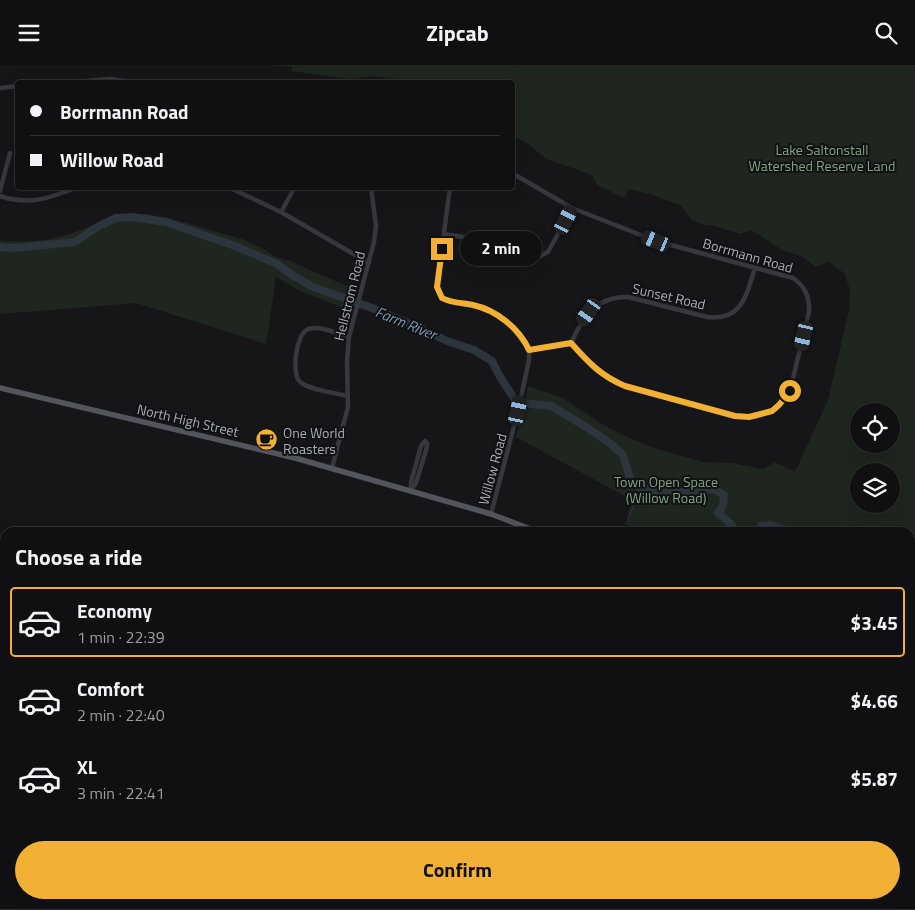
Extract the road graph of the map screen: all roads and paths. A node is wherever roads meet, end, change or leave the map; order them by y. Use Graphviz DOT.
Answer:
graph roads {
  1 [pos="98,80"];
  2 [pos="118,80"];
  3 [pos="15,86"];
  4 [pos="0,88"];
  5 [pos="10,153"];
  6 [pos="515,175"];
  7 [pos="70,190"];
  8 [pos="236,190"];
  9 [pos="293,190"];
  10 [pos="371,190"];
  11 [pos="450,190"];
  12 [pos="0,191"];
  13 [pos="0,196"];
  14 [pos="572,208"];
  15 [pos="281,212"];
  16 [pos="444,234"];
  17 [pos="369,263"];
  18 [pos="755,268"];
  19 [pos="350,337"];
  20 [pos="571,343"];
  21 [pos="529,350"];
  22 [pos="0,388"];
  23 [pos="348,397"];
  24 [pos="332,469"];
  25 [pos="411,490"];
  26 [pos="491,514"];
  27 [pos="525,527"];
  1 -- 2 [label="street"];
  3 -- 4 [label="street"];
  5 -- 12 [label="street"];
  6 -- 14 [label="street, Borrmann Road"];
  7 -- 13 [label="street"];
  8 -- 15 [label="street"];
  9 -- 15 [label="street"];
  10 -- 17 [label="street, Hellstrom Road"];
  11 -- 16 [label="street"];
  14 -- 16 [label="street"];
  14 -- 18 [label="street, Borrmann Road"];
  15 -- 17 [label="street"];
  16 -- 21 [label="street"];
  17 -- 19 [label="street, Hellstrom Road"];
  18 -- 20 [label="street, Sunset Road"];
  18 -- 20 [label="street, Borrmann Road"];
  19 -- 23 [label="street, Hellstrom Road"];
  19 -- 23 [label="street"];
  20 -- 21 [label="street"];
  21 -- 26 [label="street, Willow Road"];
  22 -- 24 [label="main road, North High Street"];
  23 -- 24 [label="street, Hellstrom Road"];
  24 -- 25 [label="main road, North High Street"];
  25 -- 25 [label="street"];
  25 -- 26 [label="main road, North High Street"];
  26 -- 27 [label="main road, North High Street"];
}
